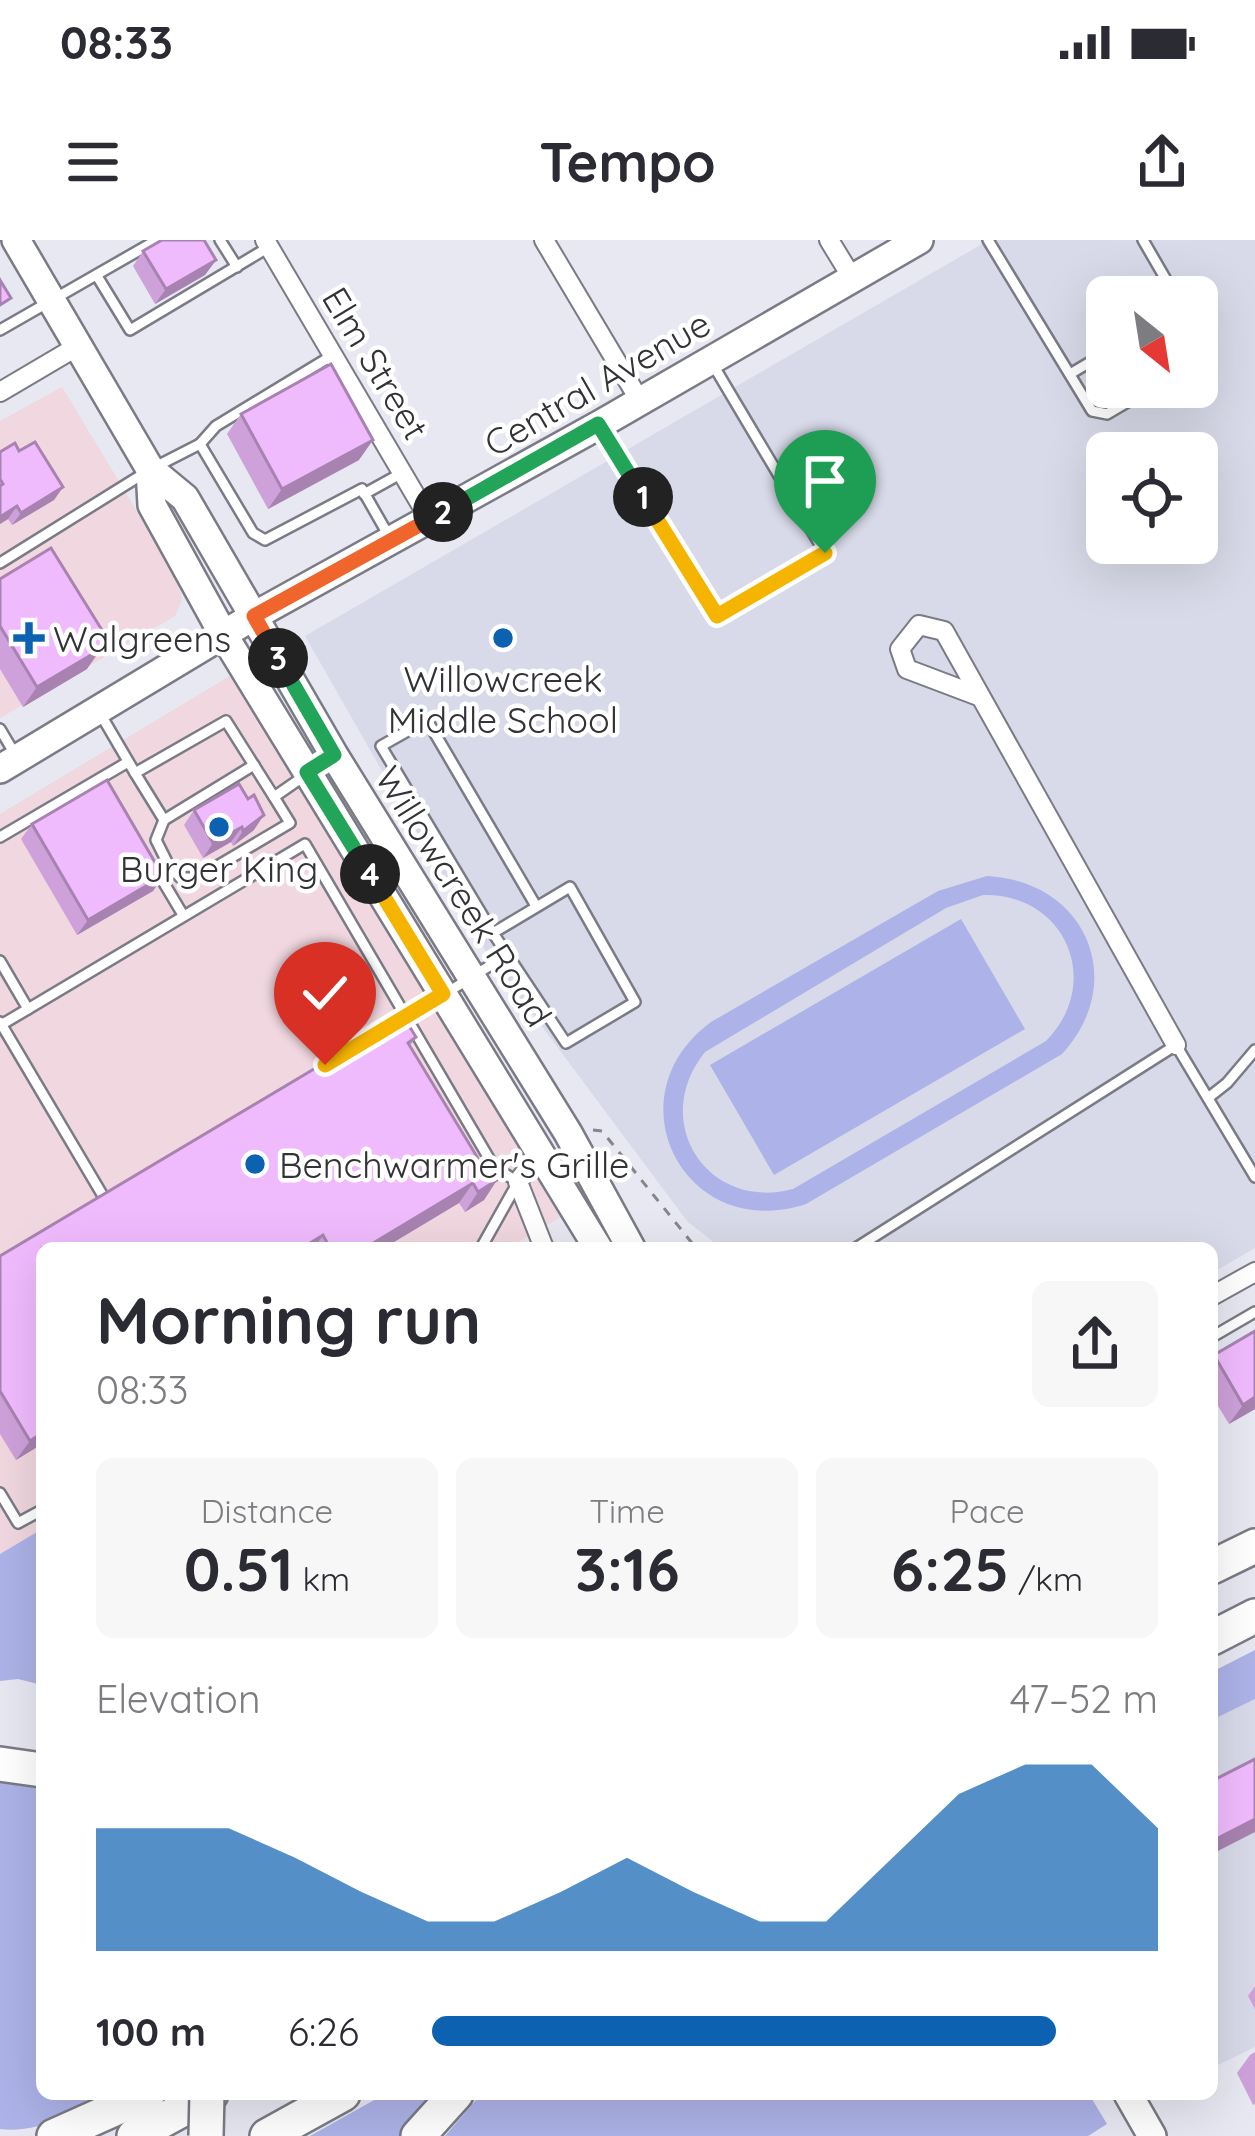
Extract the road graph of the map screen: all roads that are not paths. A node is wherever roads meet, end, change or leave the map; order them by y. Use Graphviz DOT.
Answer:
graph roads {
  1 [pos="15,240"];
  2 [pos="157,240"];
  3 [pos="220,240"];
  4 [pos="544,240"];
  5 [pos="829,240"];
  6 [pos="919,240"];
  7 [pos="988,240"];
  8 [pos="1143,240"];
  9 [pos="267,244"];
  10 [pos="0,249"];
  11 [pos="237,267"];
  12 [pos="97,276"];
  13 [pos="850,276"];
  14 [pos="1163,276"];
  15 [pos="50,299"];
  16 [pos="0,330"];
  17 [pos="78,346"];
  18 [pos="333,355"];
  19 [pos="710,360"];
  20 [pos="1086,364"];
  21 [pos="1070,374"];
  22 [pos="0,392"];
  23 [pos="640,401"];
  24 [pos="1086,401"];
  25 [pos="1090,408"];
  26 [pos="1117,408"];
  27 [pos="598,424"];
  28 [pos="200,444"];
  29 [pos="150,469"];
  30 [pos="402,473"];
  31 [pos="364,494"];
  32 [pos="430,520"];
  33 [pos="392,541"];
  34 [pos="0,563"];
  35 [pos="254,616"];
  36 [pos="223,634"];
  37 [pos="981,697"];
  38 [pos="98,711"];
  39 [pos="0,729"];
  40 [pos="334,755"];
  41 [pos="128,762"];
  42 [pos="9,764"];
  43 [pos="254,765"];
  44 [pos="307,772"];
  45 [pos="135,773"];
  46 [pos="102,777"];
  47 [pos="113,797"];
  48 [pos="274,797"];
  49 [pos="164,820"];
  50 [pos="0,837"];
  51 [pos="148,856"];
  52 [pos="536,906"];
  53 [pos="183,915"];
  54 [pos="494,933"];
  55 [pos="510,953"];
  56 [pos="0,961"];
  57 [pos="471,977"];
  58 [pos="443,994"];
  59 [pos="28,1009"];
  60 [pos="408,1016"];
  61 [pos="1,1024"];
  62 [pos="394,1024"];
  63 [pos="4,1040"];
  64 [pos="1176,1045"];
  65 [pos="1255,1050"];
  66 [pos="1208,1098"];
  67 [pos="545,1156"];
  68 [pos="1255,1177"];
  69 [pos="518,1182"];
  70 [pos="123,1184"];
  71 [pos="103,1196"];
  72 [pos="85,1207"];
  73 [pos="488,1242"];
  74 [pos="542,1242"];
  75 [pos="595,1242"];
  76 [pos="628,1242"];
  77 [pos="865,1242"];
  78 [pos="1254,1273"];
  79 [pos="1218,1292"];
  80 [pos="1255,1312"];
  81 [pos="1218,1334"];
  82 [pos="0,1493"];
  83 [pos="36,1513"];
  84 [pos="1255,1546"];
  85 [pos="1218,1564"];
  86 [pos="1255,1616"];
  87 [pos="1218,1635"];
  88 [pos="0,1745"];
  89 [pos="36,1749"];
  90 [pos="0,1764"];
  91 [pos="36,1769"];
  92 [pos="135,2100"];
  93 [pos="190,2100"];
  94 [pos="198,2100"];
  95 [pos="209,2100"];
  96 [pos="332,2100"];
  97 [pos="451,2100"];
  98 [pos="1131,2100"];
  99 [pos="54,2136"];
  100 [pos="134,2136"];
  101 [pos="189,2136"];
  102 [pos="206,2136"];
  103 [pos="267,2136"];
  104 [pos="418,2136"];
  105 [pos="1153,2136"];
  1 -- 10 [label="lane"];
  1 -- 15 [label="main road, Willowcreek Road"];
  2 -- 12 [label="lane"];
  3 -- 11 [label="lane"];
  4 -- 23 [label="street"];
  5 -- 13 [label="street"];
  6 -- 13 [label="main road, Central Avenue"];
  7 -- 21 [label="lane"];
  8 -- 14 [label="lane"];
  9 -- 11 [label="lane"];
  9 -- 18 [label="street, Elm Street"];
  11 -- 12 [label="lane"];
  12 -- 15 [label="lane"];
  13 -- 19 [label="main road, Central Avenue"];
  15 -- 16 [label="lane"];
  15 -- 17 [label="main road, Willowcreek Road"];
  17 -- 22 [label="street"];
  17 -- 29 [label="main road, Willowcreek Road"];
  18 -- 28 [label="lane"];
  18 -- 30 [label="street, Elm Street"];
  19 -- 23 [label="main road, Central Avenue"];
  19 -- 27 [label="lane"];
  20 -- 21 [label="lane"];
  21 -- 24 [label="lane"];
  23 -- 27 [label="main road, Central Avenue"];
  25 -- 26 [label="lane"];
  27 -- 32 [label="main road, Central Avenue"];
  28 -- 29 [label="lane"];
  28 -- 31 [label="lane"];
  29 -- 34 [label="lane"];
  29 -- 35 [label="main road, Willowcreek Road"];
  29 -- 36 [label="main road, Willowcreek Road"];
  30 -- 31 [label="lane"];
  30 -- 32 [label="street, Elm Street"];
  31 -- 33 [label="lane"];
  32 -- 33 [label="main road, Central Avenue"];
  33 -- 35 [label="main road, Central Avenue"];
  35 -- 36 [label="main road, Central Avenue"];
  35 -- 40 [label="main road, Willowcreek Road"];
  36 -- 38 [label="main road, Central Avenue"];
  36 -- 44 [label="main road, Willowcreek Road"];
  37 -- 37 [label="street"];
  37 -- 64 [label="street"];
  38 -- 41 [label="lane"];
  38 -- 42 [label="main road, Central Avenue"];
  39 -- 42 [label="lane"];
  40 -- 44 [label="lane"];
  40 -- 57 [label="main road, Willowcreek Road"];
  41 -- 45 [label="lane"];
  41 -- 46 [label="lane"];
  43 -- 45 [label="lane"];
  43 -- 48 [label="lane"];
  43 -- 49 [label="lane"];
  44 -- 48 [label="lane"];
  44 -- 58 [label="main road, Willowcreek Road"];
  45 -- 49 [label="lane"];
  46 -- 47 [label="lane"];
  46 -- 50 [label="lane"];
  48 -- 49 [label="lane"];
  51 -- 53 [label="lane"];
  52 -- 54 [label="lane"];
  52 -- 54 [label="lane"];
  52 -- 55 [label="lane"];
  53 -- 59 [label="lane"];
  53 -- 60 [label="lane"];
  54 -- 55 [label="lane"];
  55 -- 57 [label="lane"];
  56 -- 59 [label="lane"];
  57 -- 58 [label="lane"];
  57 -- 76 [label="main road, Willowcreek Road"];
  58 -- 60 [label="lane"];
  58 -- 67 [label="main road, Willowcreek Road"];
  59 -- 61 [label="lane"];
  60 -- 62 [label="lane"];
  60 -- 69 [label="lane"];
  61 -- 63 [label="lane"];
  63 -- 71 [label="lane"];
  64 -- 66 [label="lane"];
  64 -- 77 [label="lane"];
  65 -- 66 [label="lane"];
  66 -- 68 [label="lane"];
  67 -- 69 [label="street"];
  67 -- 75 [label="main road, Willowcreek Road"];
  69 -- 73 [label="lane"];
  69 -- 74 [label="street"];
  70 -- 71 [label="lane"];
  71 -- 72 [label="lane"];
  78 -- 79 [label="street"];
  80 -- 81 [label="lane"];
  82 -- 83 [label="lane"];
  84 -- 85 [label="highway"];
  86 -- 87 [label="highway"];
  88 -- 89 [label="highway"];
  90 -- 91 [label="highway"];
  92 -- 99 [label="highway"];
  93 -- 101 [label="highway"];
  94 -- 100 [label="highway"];
  95 -- 102 [label="highway, bridge"];
  96 -- 103 [label="highway"];
  97 -- 104 [label="highway"];
  98 -- 105 [label="main road"];
}
